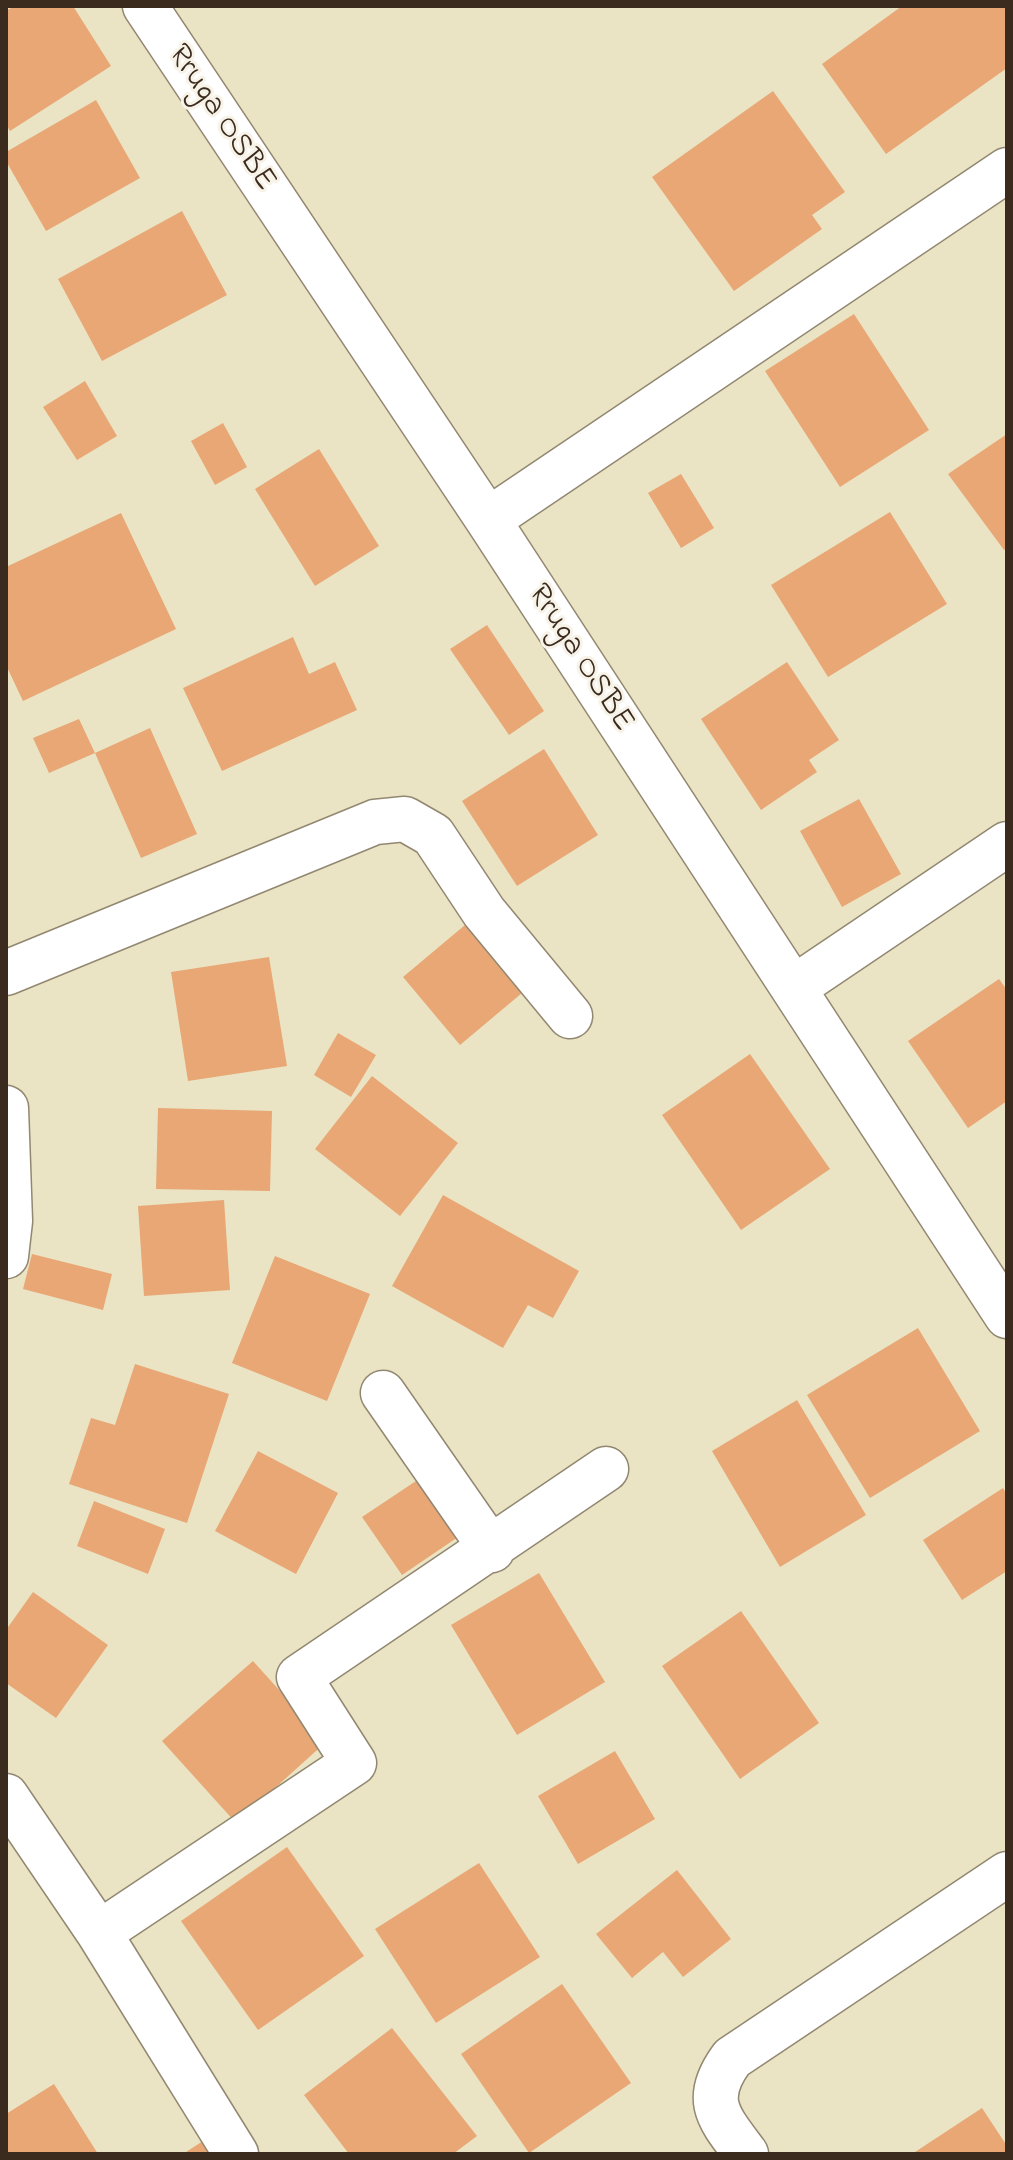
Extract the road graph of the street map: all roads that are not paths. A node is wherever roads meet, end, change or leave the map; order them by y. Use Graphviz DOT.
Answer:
graph roads {
  1 [pos="145,6"];
  2 [pos="1007,170"];
  3 [pos="488,520"];
  4 [pos="1007,844"];
  5 [pos="6,973"];
  6 [pos="795,987"];
  7 [pos="570,1016"];
  8 [pos="6,1108"];
  9 [pos="6,1256"];
  10 [pos="1007,1316"];
  11 [pos="383,1393"];
  12 [pos="606,1469"];
  13 [pos="492,1550"];
  14 [pos="6,1796"];
  15 [pos="1003,1876"];
  16 [pos="99,1933"];
  17 [pos="236,2154"];
  18 [pos="746,2154"];
  1 -- 3 [label="street, Rruga OSBE"];
  2 -- 3 [label="street"];
  3 -- 6 [label="street, Rruga OSBE"];
  4 -- 6 [label="street"];
  5 -- 7 [label="street"];
  6 -- 10 [label="street, Rruga OSBE"];
  8 -- 9 [label="street"];
  11 -- 13 [label="street"];
  12 -- 13 [label="street"];
  13 -- 16 [label="street"];
  14 -- 16 [label="street"];
  15 -- 18 [label="street"];
  16 -- 17 [label="street"];
}
